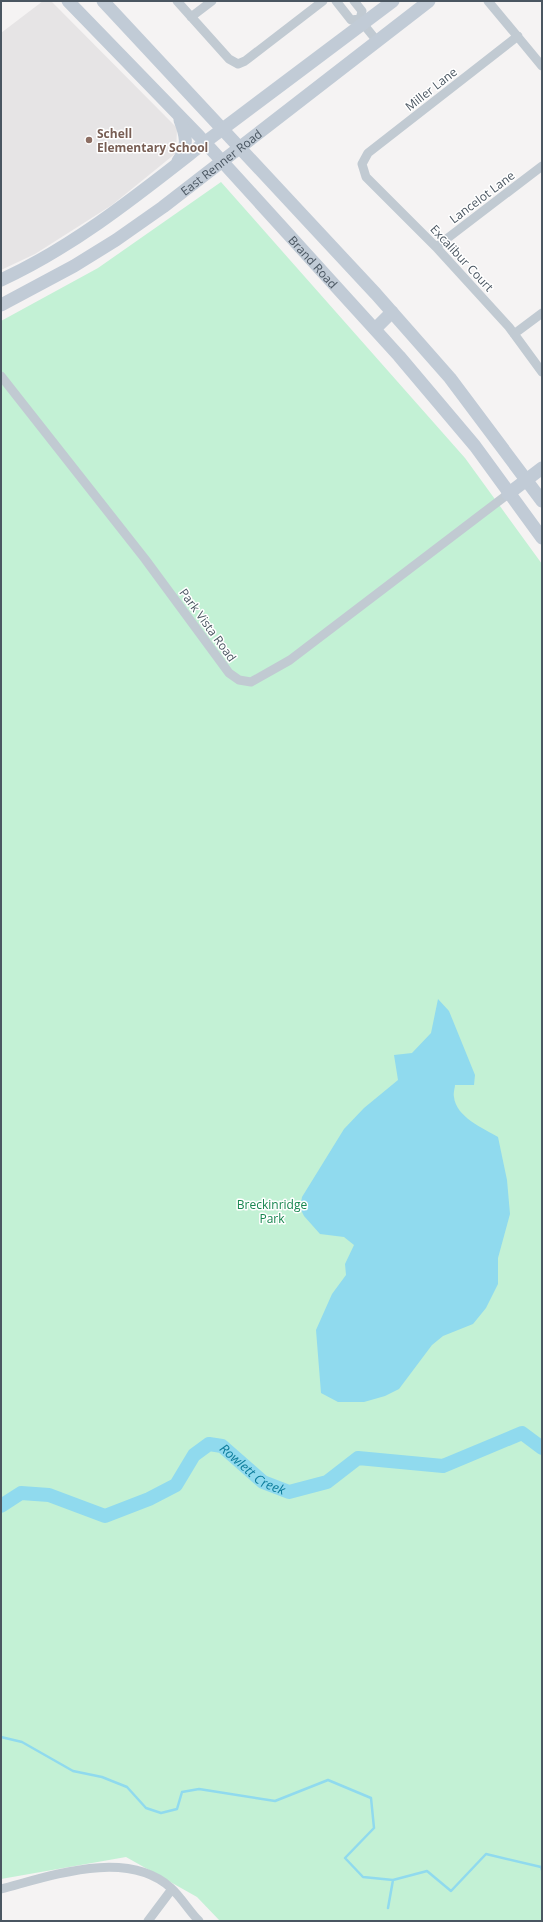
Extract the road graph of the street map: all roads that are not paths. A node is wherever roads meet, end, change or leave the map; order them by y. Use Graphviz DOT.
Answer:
graph roads {
  1 [pos="68,1"];
  2 [pos="103,1"];
  3 [pos="177,1"];
  4 [pos="212,1"];
  5 [pos="323,1"];
  6 [pos="336,1"];
  7 [pos="354,1"];
  8 [pos="393,1"];
  9 [pos="429,1"];
  10 [pos="488,1"];
  11 [pos="192,17"];
  12 [pos="361,22"];
  13 [pos="518,36"];
  14 [pos="377,42"];
  15 [pos="542,66"];
  16 [pos="178,114"];
  17 [pos="222,130"];
  18 [pos="205,143"];
  19 [pos="239,149"];
  20 [pos="222,161"];
  21 [pos="362,164"];
  22 [pos="542,166"];
  23 [pos="172,168"];
  24 [pos="436,247"];
  25 [pos="1,280"];
  26 [pos="1,305"];
  27 [pos="392,312"];
  28 [pos="542,313"];
  29 [pos="375,329"];
  30 [pos="514,334"];
  31 [pos="542,372"];
  32 [pos="1,376"];
  33 [pos="542,468"];
  34 [pos="526,480"];
  35 [pos="508,494"];
  36 [pos="542,502"];
  37 [pos="542,538"];
  38 [pos="172,1888"];
  39 [pos="1,1889"];
  40 [pos="148,1921"];
  41 [pos="198,1921"];
  1 -- 16 [label="main road, Brand Road"];
  2 -- 17 [label="main road, Brand Road"];
  3 -- 11 [label="street"];
  4 -- 11 [label="street"];
  5 -- 11 [label="street"];
  6 -- 12 [label="street"];
  7 -- 12 [label="street"];
  8 -- 12 [label="main road, East Renner Road"];
  9 -- 14 [label="main road, East Renner Road"];
  10 -- 13 [label="street"];
  12 -- 14 [label="street"];
  12 -- 17 [label="main road, East Renner Road"];
  13 -- 15 [label="street"];
  13 -- 21 [label="street, Miller Lane"];
  14 -- 19 [label="main road, East Renner Road"];
  16 -- 18 [label="main road, Brand Road"];
  16 -- 23 [label="main road"];
  17 -- 18 [label="main road, East Renner Road"];
  17 -- 19 [label="main road, Brand Road"];
  18 -- 20 [label="main road, Brand Road"];
  18 -- 23 [label="main road, East Renner Road"];
  19 -- 20 [label="main road, East Renner Road"];
  19 -- 27 [label="main road, Brand Road"];
  20 -- 26 [label="main road, East Renner Road"];
  20 -- 29 [label="main road, Brand Road"];
  21 -- 24 [label="street, Excalibur Court"];
  22 -- 24 [label="street, Lancelot Lane"];
  23 -- 25 [label="main road, East Renner Road"];
  24 -- 30 [label="street, Excalibur Court"];
  27 -- 29 [label="main road"];
  27 -- 34 [label="main road, Brand Road"];
  28 -- 30 [label="street"];
  29 -- 35 [label="main road, Brand Road"];
  30 -- 31 [label="street, Excalibur Court"];
  32 -- 35 [label="street, Park Vista Road"];
  33 -- 34 [label="main road"];
  34 -- 35 [label="main road"];
  34 -- 36 [label="main road, Brand Road"];
  35 -- 37 [label="main road, Brand Road"];
  38 -- 39 [label="street"];
  38 -- 40 [label="street"];
  38 -- 41 [label="street"];
}
